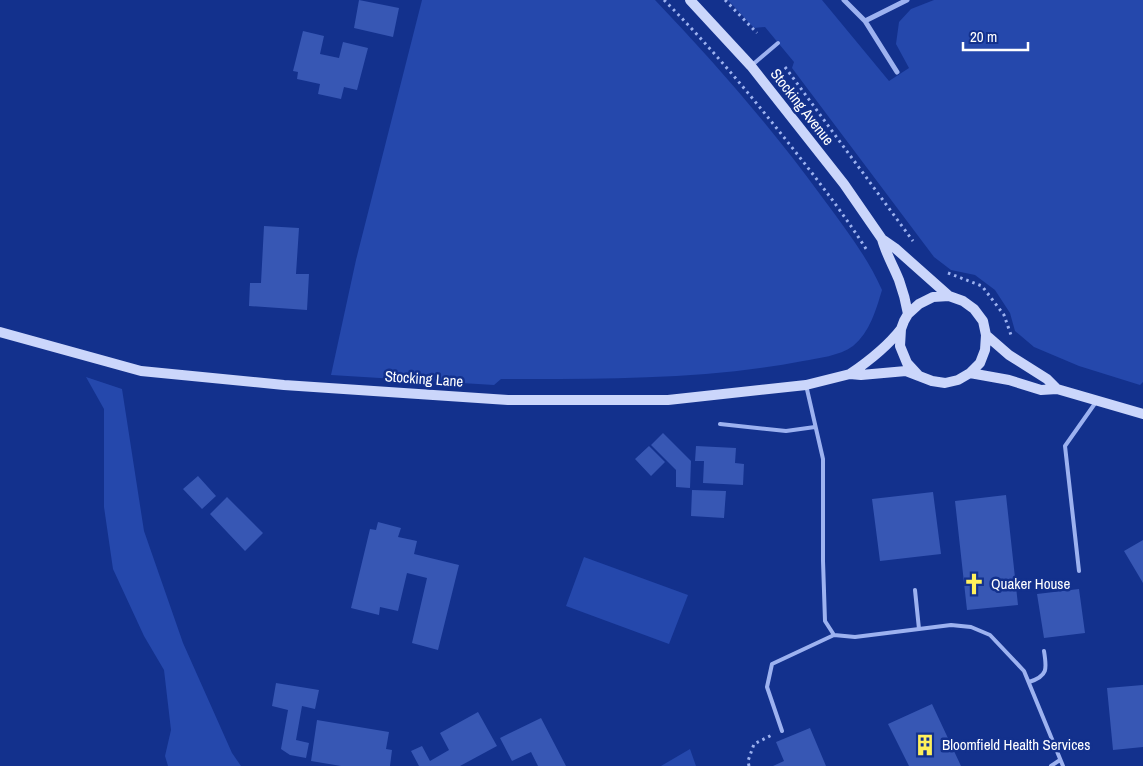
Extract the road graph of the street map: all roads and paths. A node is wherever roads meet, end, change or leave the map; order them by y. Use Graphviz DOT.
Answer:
graph roads {
  1 [pos="664,0"];
  2 [pos="690,0"];
  3 [pos="725,0"];
  4 [pos="844,0"];
  5 [pos="907,0"];
  6 [pos="865,21"];
  7 [pos="757,33"];
  8 [pos="778,43"];
  9 [pos="751,66"];
  10 [pos="785,67"];
  11 [pos="897,72"];
  12 [pos="882,239"];
  13 [pos="916,246"];
  14 [pos="870,256"];
  15 [pos="942,271"];
  16 [pos="949,296"];
  17 [pos="908,314"];
  18 [pos="901,329"];
  19 [pos="0,332"];
  20 [pos="986,335"];
  21 [pos="1017,343"];
  22 [pos="850,374"];
  23 [pos="970,374"];
  24 [pos="920,376"];
  25 [pos="806,385"];
  26 [pos="1057,389"];
  27 [pos="1097,400"];
  28 [pos="1143,414"];
  29 [pos="720,424"];
  30 [pos="815,428"];
  31 [pos="1079,571"];
  32 [pos="915,590"];
  33 [pos="919,629"];
  34 [pos="834,634"];
  35 [pos="1044,651"];
  36 [pos="1029,682"];
  37 [pos="782,731"];
  38 [pos="1060,760"];
  39 [pos="749,766"];
  40 [pos="1051,766"];
  41 [pos="1063,766"];
  1 -- 14 [label="path"];
  2 -- 9 [label="main road, Stocking Avenue"];
  3 -- 7 [label="path"];
  4 -- 6 [label="street"];
  5 -- 6 [label="street"];
  6 -- 11 [label="street"];
  8 -- 9 [label="lane"];
  9 -- 12 [label="main road, Stocking Avenue"];
  10 -- 13 [label="path"];
  12 -- 16 [label="main road, Stocking Avenue"];
  12 -- 17 [label="main road, Stocking Avenue"];
  15 -- 21 [label="path"];
  16 -- 17 [label="main road, Stocking Lane"];
  16 -- 20 [label="main road, Stocking Lane"];
  17 -- 18 [label="main road, Stocking Lane"];
  18 -- 22 [label="main road, Stocking Lane"];
  18 -- 24 [label="main road, Stocking Lane"];
  19 -- 25 [label="main road, Stocking Lane"];
  20 -- 23 [label="main road"];
  20 -- 26 [label="main road, Stocking Lane"];
  22 -- 24 [label="main road, Stocking Lane"];
  22 -- 25 [label="main road, Stocking Lane"];
  23 -- 24 [label="main road, Stocking Lane"];
  23 -- 26 [label="main road, Stocking Lane"];
  25 -- 30 [label="lane"];
  26 -- 27 [label="main road, Stocking Lane"];
  27 -- 28 [label="main road, Stocking Lane"];
  27 -- 31 [label="lane"];
  29 -- 30 [label="lane"];
  30 -- 34 [label="lane"];
  32 -- 33 [label="lane"];
  33 -- 34 [label="lane"];
  33 -- 36 [label="lane"];
  34 -- 37 [label="lane"];
  35 -- 36 [label="lane"];
  36 -- 38 [label="lane"];
  37 -- 39 [label="path"];
  38 -- 40 [label="lane"];
  38 -- 41 [label="lane"];
}
